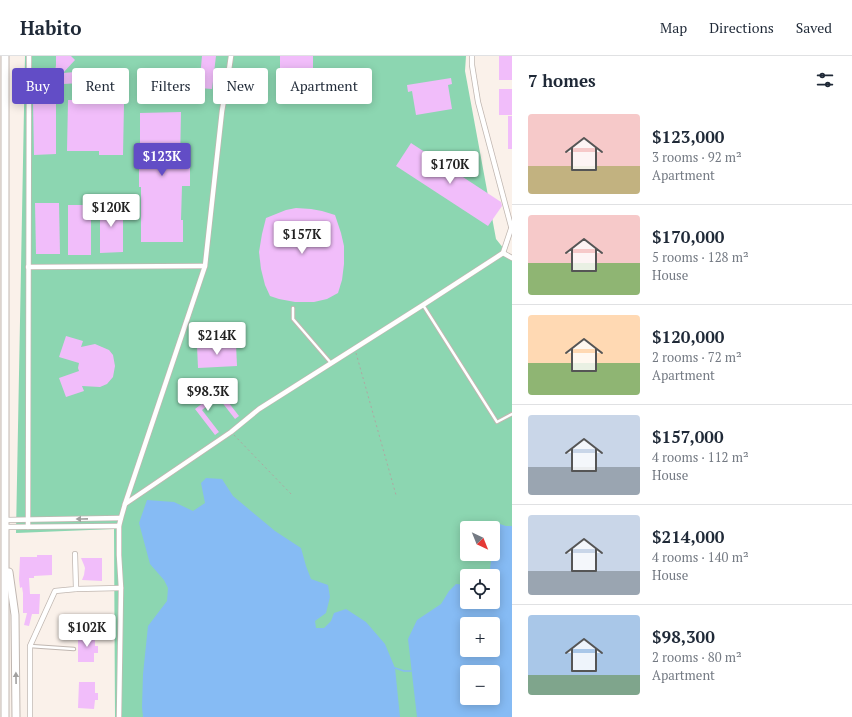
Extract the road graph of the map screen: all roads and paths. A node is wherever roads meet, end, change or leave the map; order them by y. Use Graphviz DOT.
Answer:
graph roads {
  1 [pos="5,56"];
  2 [pos="29,56"];
  3 [pos="231,56"];
  4 [pos="472,56"];
  5 [pos="512,230"];
  6 [pos="503,253"];
  7 [pos="512,258"];
  8 [pos="205,266"];
  9 [pos="28,267"];
  10 [pos="423,306"];
  11 [pos="293,308"];
  12 [pos="355,348"];
  13 [pos="331,363"];
  14 [pos="512,414"];
  15 [pos="231,432"];
  16 [pos="396,495"];
  17 [pos="293,496"];
  18 [pos="125,504"];
  19 [pos="121,518"];
  20 [pos="28,520"];
  21 [pos="5,524"];
  22 [pos="119,526"];
  23 [pos="28,527"];
  24 [pos="5,546"];
  25 [pos="75,554"];
  26 [pos="121,588"];
  27 [pos="76,589"];
  28 [pos="30,646"];
  29 [pos="74,649"];
  30 [pos="5,717"];
  31 [pos="16,717"];
  32 [pos="30,717"];
  33 [pos="119,717"];
  1 -- 21 [label="main road"];
  2 -- 9 [label="street"];
  3 -- 8 [label="street"];
  4 -- 5 [label="street"];
  5 -- 6 [label="street"];
  6 -- 7 [label="street"];
  6 -- 10 [label="street"];
  8 -- 9 [label="street"];
  8 -- 18 [label="street"];
  9 -- 20 [label="street"];
  10 -- 12 [label="street"];
  10 -- 14 [label="lane"];
  11 -- 13 [label="lane"];
  12 -- 13 [label="street"];
  12 -- 16 [label="path"];
  13 -- 15 [label="street"];
  15 -- 17 [label="path"];
  15 -- 18 [label="street"];
  18 -- 19 [label="street"];
  19 -- 20 [label="street, one-way"];
  19 -- 22 [label="street"];
  20 -- 21 [label="street"];
  20 -- 23 [label="street"];
  21 -- 23 [label="street"];
  21 -- 24 [label="main road"];
  22 -- 23 [label="street"];
  22 -- 26 [label="street"];
  24 -- 30 [label="main road"];
  31 -- 24 [label="main road, one-way"];
  25 -- 27 [label="street"];
  26 -- 27 [label="street"];
  26 -- 33 [label="street"];
  27 -- 28 [label="street"];
  28 -- 29 [label="lane"];
  28 -- 32 [label="street"];
}
